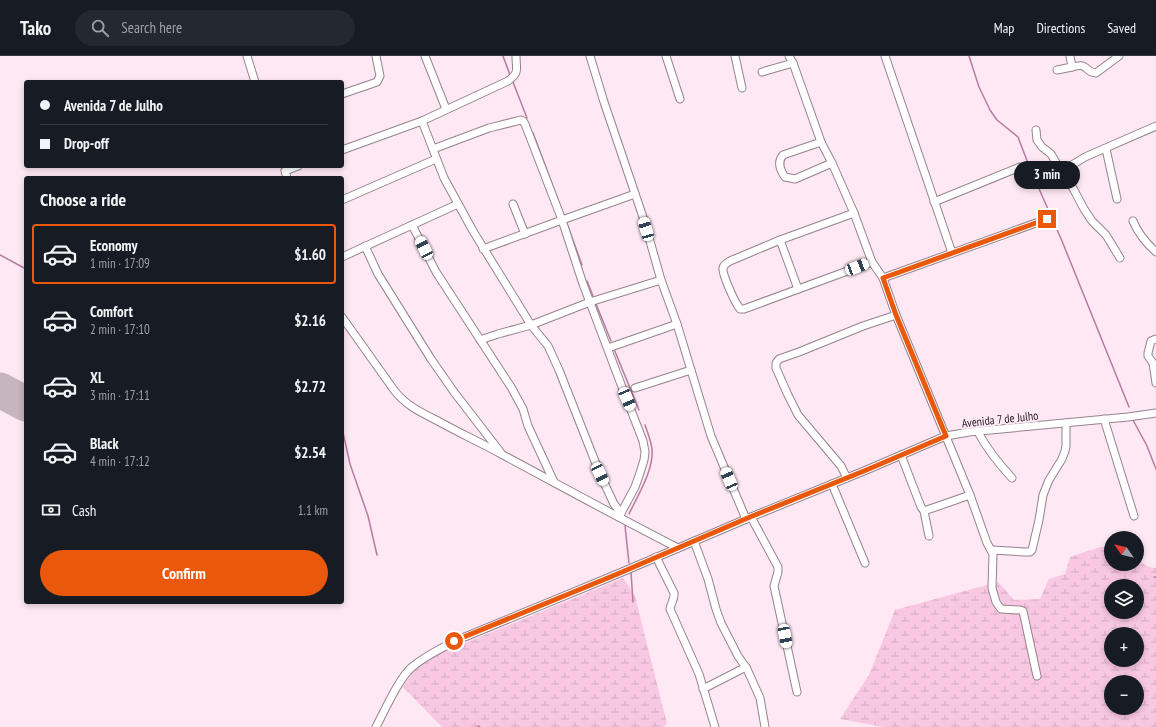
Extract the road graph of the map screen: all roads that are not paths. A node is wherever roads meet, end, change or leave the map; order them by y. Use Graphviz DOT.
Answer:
graph roads {
  1 [pos="247,56"];
  2 [pos="376,56"];
  3 [pos="425,56"];
  4 [pos="516,56"];
  5 [pos="590,56"];
  6 [pos="666,56"];
  7 [pos="735,56"];
  8 [pos="789,56"];
  9 [pos="885,56"];
  10 [pos="1070,56"];
  11 [pos="1119,56"];
  12 [pos="793,63"];
  13 [pos="1072,67"];
  14 [pos="1057,70"];
  15 [pos="762,72"];
  16 [pos="254,80"];
  17 [pos="742,88"];
  18 [pos="344,93"];
  19 [pos="680,99"];
  20 [pos="446,109"];
  21 [pos="422,121"];
  22 [pos="1156,126"];
  23 [pos="1036,130"];
  24 [pos="821,142"];
  25 [pos="344,149"];
  26 [pos="433,149"];
  27 [pos="1106,149"];
  28 [pos="436,159"];
  29 [pos="832,163"];
  30 [pos="1020,167"];
  31 [pos="1062,170"];
  32 [pos="635,194"];
  33 [pos="344,199"];
  34 [pos="1117,199"];
  35 [pos="934,202"];
  36 [pos="458,204"];
  37 [pos="512,204"];
  38 [pos="854,213"];
  39 [pos="1047,219"];
  40 [pos="562,220"];
  41 [pos="1133,221"];
  42 [pos="412,225"];
  43 [pos="525,234"];
  44 [pos="780,240"];
  45 [pos="365,246"];
  46 [pos="483,249"];
  47 [pos="1156,252"];
  48 [pos="952,253"];
  49 [pos="344,256"];
  50 [pos="1120,258"];
  51 [pos="872,262"];
  52 [pos="883,278"];
  53 [pos="661,280"];
  54 [pos="798,289"];
  55 [pos="590,302"];
  56 [pos="896,315"];
  57 [pos="344,320"];
  58 [pos="677,324"];
  59 [pos="531,325"];
  60 [pos="1156,339"];
  61 [pos="480,340"];
  62 [pos="608,348"];
  63 [pos="691,370"];
  64 [pos="1156,383"];
  65 [pos="635,388"];
  66 [pos="1156,413"];
  67 [pos="1104,419"];
  68 [pos="1066,423"];
  69 [pos="978,432"];
  70 [pos="946,436"];
  71 [pos="502,454"];
  72 [pos="901,455"];
  73 [pos="847,478"];
  74 [pos="1012,478"];
  75 [pos="554,482"];
  76 [pos="832,484"];
  77 [pos="970,495"];
  78 [pos="924,511"];
  79 [pos="620,515"];
  80 [pos="1134,516"];
  81 [pos="748,518"];
  82 [pos="929,536"];
  83 [pos="694,541"];
  84 [pos="678,548"];
  85 [pos="992,550"];
  86 [pos="656,557"];
  87 [pos="865,563"];
  88 [pos="746,667"];
  89 [pos="1037,676"];
  90 [pos="703,689"];
  91 [pos="797,692"];
  92 [pos="376,727"];
  93 [pos="715,727"];
  94 [pos="765,727"];
  1 -- 16 [label="street"];
  2 -- 18 [label="street"];
  3 -- 20 [label="street"];
  4 -- 20 [label="street"];
  5 -- 32 [label="street"];
  6 -- 19 [label="street"];
  7 -- 17 [label="street"];
  8 -- 12 [label="street"];
  9 -- 35 [label="street"];
  10 -- 13 [label="street"];
  11 -- 13 [label="street"];
  12 -- 15 [label="street"];
  12 -- 24 [label="street"];
  13 -- 14 [label="street"];
  20 -- 21 [label="street"];
  21 -- 25 [label="street"];
  21 -- 26 [label="street"];
  22 -- 27 [label="street"];
  23 -- 31 [label="street"];
  24 -- 29 [label="street"];
  24 -- 29 [label="street"];
  26 -- 28 [label="street"];
  26 -- 40 [label="street"];
  27 -- 31 [label="street"];
  27 -- 34 [label="street"];
  28 -- 33 [label="street"];
  28 -- 36 [label="street"];
  29 -- 38 [label="street"];
  30 -- 35 [label="street"];
  31 -- 50 [label="street"];
  32 -- 40 [label="street"];
  32 -- 53 [label="street"];
  35 -- 48 [label="street"];
  36 -- 42 [label="street"];
  36 -- 46 [label="street"];
  37 -- 43 [label="street"];
  38 -- 44 [label="street"];
  38 -- 51 [label="street"];
  39 -- 48 [label="street"];
  40 -- 43 [label="street"];
  40 -- 55 [label="street"];
  41 -- 47 [label="street"];
  42 -- 45 [label="street"];
  42 -- 61 [label="street"];
  43 -- 46 [label="street"];
  44 -- 54 [label="street"];
  44 -- 54 [label="street"];
  45 -- 49 [label="street"];
  45 -- 71 [label="street"];
  46 -- 59 [label="street"];
  48 -- 52 [label="street"];
  51 -- 52 [label="street"];
  51 -- 54 [label="street"];
  52 -- 56 [label="street"];
  53 -- 55 [label="street"];
  53 -- 58 [label="street"];
  55 -- 59 [label="street"];
  55 -- 62 [label="street"];
  56 -- 70 [label="street"];
  56 -- 73 [label="street"];
  57 -- 71 [label="street"];
  58 -- 62 [label="street"];
  58 -- 63 [label="street"];
  59 -- 61 [label="street"];
  59 -- 79 [label="street"];
  60 -- 64 [label="street"];
  61 -- 75 [label="street"];
  62 -- 79 [label="street"];
  63 -- 65 [label="street"];
  63 -- 81 [label="street"];
  66 -- 67 [label="street, Avenida 7 de Julho"];
  67 -- 68 [label="street, Avenida 7 de Julho"];
  67 -- 80 [label="street"];
  68 -- 69 [label="street, Avenida 7 de Julho"];
  68 -- 85 [label="street"];
  69 -- 70 [label="street, Avenida 7 de Julho"];
  69 -- 74 [label="street"];
  70 -- 72 [label="street, Avenida 7 de Julho"];
  70 -- 77 [label="street"];
  71 -- 75 [label="street"];
  72 -- 73 [label="street, Avenida 7 de Julho"];
  72 -- 78 [label="street"];
  73 -- 76 [label="street, Avenida 7 de Julho"];
  75 -- 79 [label="street"];
  76 -- 81 [label="street, Avenida 7 de Julho"];
  76 -- 87 [label="street"];
  77 -- 78 [label="street"];
  77 -- 85 [label="street"];
  78 -- 82 [label="street"];
  79 -- 84 [label="street"];
  81 -- 83 [label="street, Avenida 7 de Julho"];
  81 -- 91 [label="street"];
  83 -- 84 [label="street, Avenida 7 de Julho"];
  83 -- 88 [label="street"];
  84 -- 86 [label="street, Avenida 7 de Julho"];
  85 -- 89 [label="street"];
  86 -- 90 [label="street"];
  86 -- 92 [label="street, Avenida 7 de Julho"];
  88 -- 90 [label="street"];
  88 -- 94 [label="street"];
  90 -- 93 [label="street"];
}
